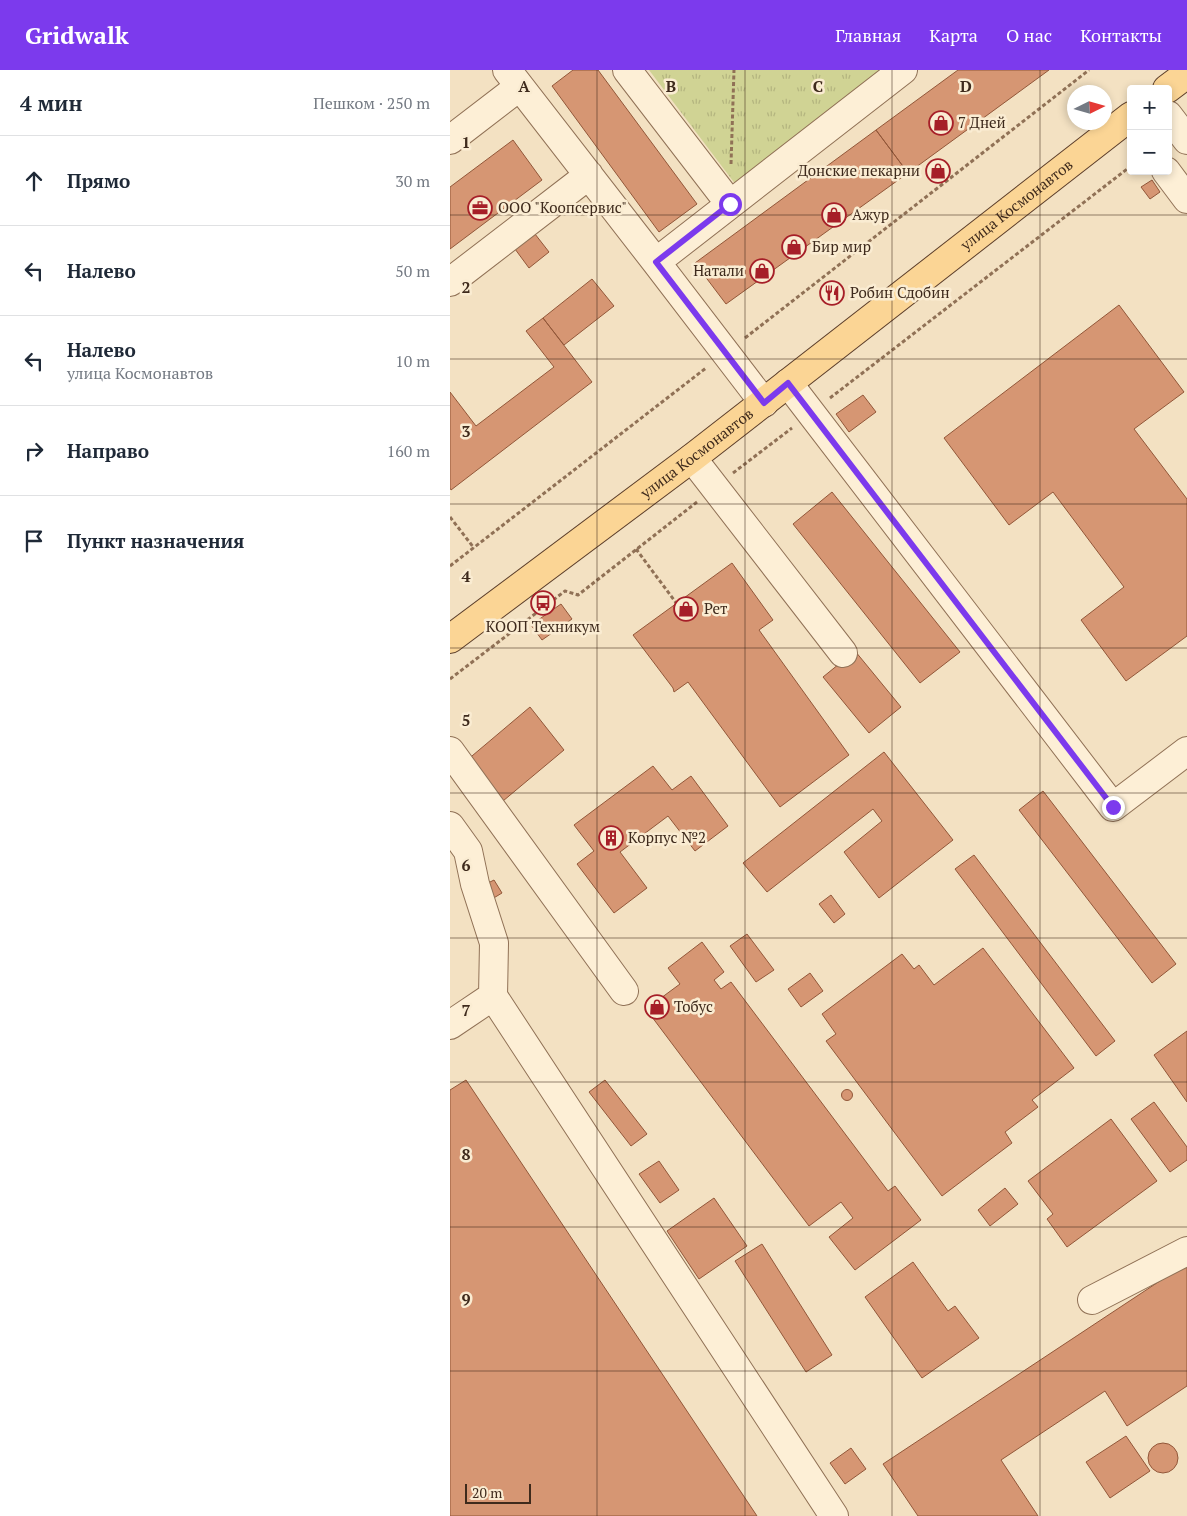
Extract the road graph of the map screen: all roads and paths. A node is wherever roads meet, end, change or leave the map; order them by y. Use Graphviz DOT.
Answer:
graph roads {
  1 [pos="627,70"];
  2 [pos="734,70"];
  3 [pos="903,70"];
  4 [pos="1089,70"];
  5 [pos="510,74"];
  6 [pos="1172,120"];
  7 [pos="1127,122"];
  8 [pos="450,140"];
  9 [pos="1187,140"];
  10 [pos="731,165"];
  11 [pos="589,175"];
  12 [pos="1169,175"];
  13 [pos="1187,199"];
  14 [pos="730,204"];
  15 [pos="656,262"];
  16 [pos="450,282"];
  17 [pos="726,352"];
  18 [pos="788,383"];
  19 [pos="764,403"];
  20 [pos="692,458"];
  21 [pos="450,517"];
  22 [pos="474,548"];
  23 [pos="636,549"];
  24 [pos="450,566"];
  25 [pos="677,604"];
  26 [pos="450,639"];
  27 [pos="843,653"];
  28 [pos="450,751"];
  29 [pos="1187,751"];
  30 [pos="450,826"];
  31 [pos="624,991"];
  32 [pos="493,996"];
  33 [pos="450,1025"];
  34 [pos="1187,1251"];
  35 [pos="1092,1300"];
  36 [pos="834,1516"];
  1 -- 14 [label="lane"];
  2 -- 10 [label="path"];
  3 -- 14 [label="lane"];
  4 -- 17 [label="path"];
  5 -- 8 [label="lane"];
  5 -- 11 [label="lane"];
  6 -- 9 [label="lane"];
  7 -- 18 [label="main road, улица Космонавтов"];
  11 -- 15 [label="lane"];
  11 -- 16 [label="lane"];
  12 -- 13 [label="lane"];
  14 -- 15 [label="lane"];
  15 -- 17 [label="lane"];
  17 -- 19 [label="lane"];
  17 -- 22 [label="path"];
  18 -- 19 [label="main road, улица Космонавтов"];
  18 -- 29 [label="lane"];
  19 -- 20 [label="main road, улица Космонавтов"];
  20 -- 26 [label="main road, улица Космонавтов"];
  20 -- 27 [label="lane"];
  21 -- 22 [label="path"];
  22 -- 24 [label="path"];
  23 -- 25 [label="path"];
  28 -- 31 [label="lane"];
  30 -- 32 [label="lane"];
  32 -- 33 [label="lane"];
  32 -- 36 [label="lane"];
  34 -- 35 [label="lane"];
}
